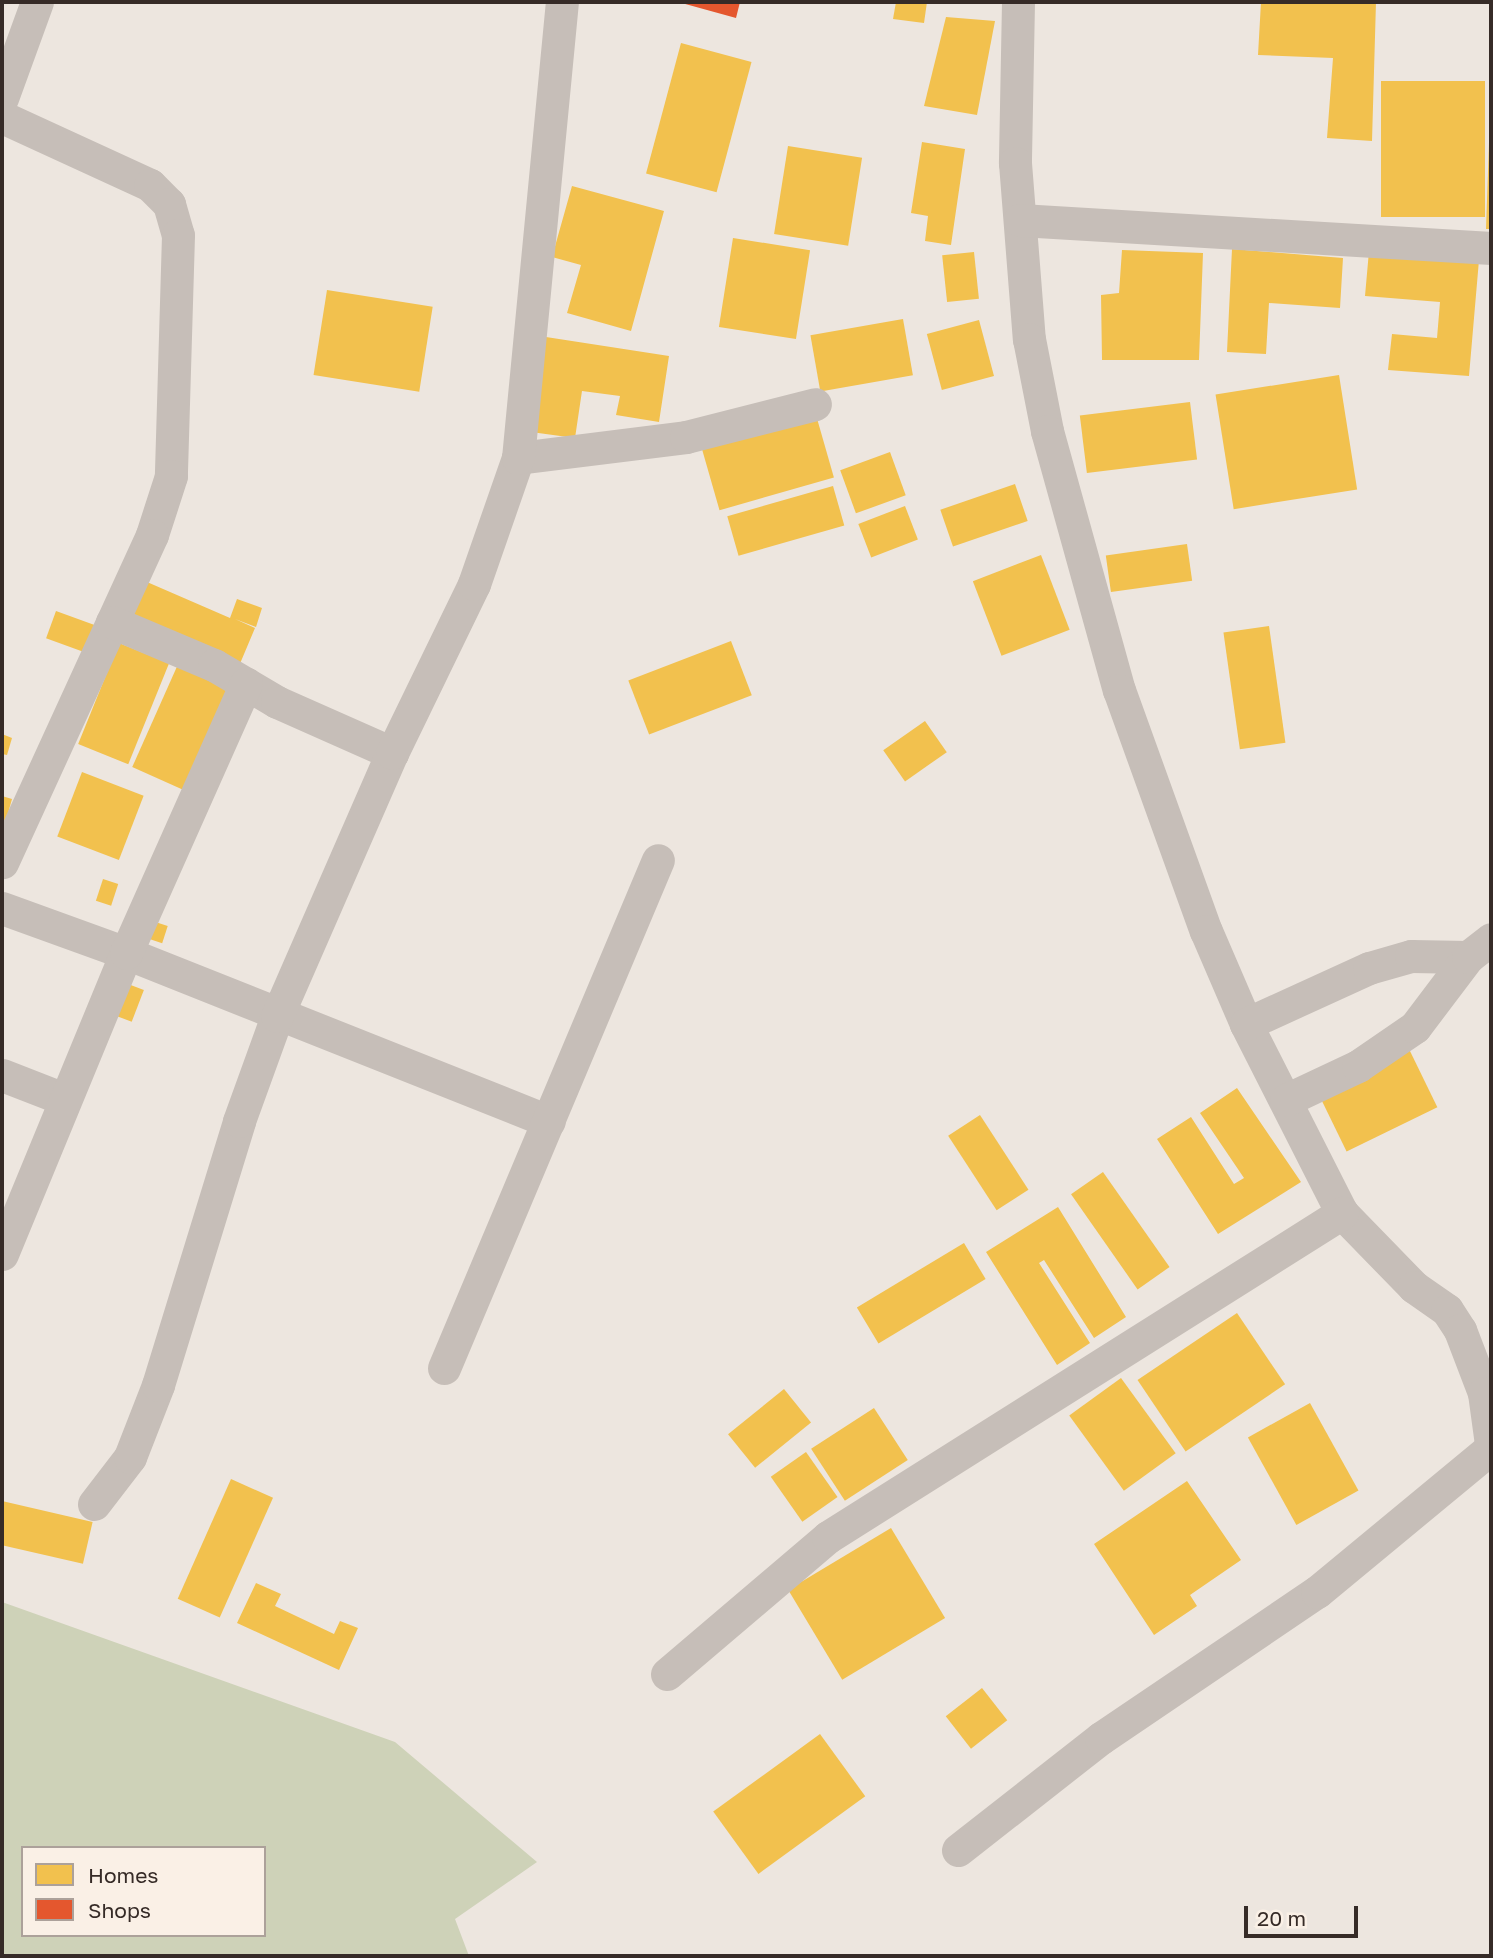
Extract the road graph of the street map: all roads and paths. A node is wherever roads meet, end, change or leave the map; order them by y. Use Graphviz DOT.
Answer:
graph roads {
  1 [pos="37,2"];
  2 [pos="562,2"];
  3 [pos="1018,2"];
  4 [pos="2,98"];
  5 [pos="2,117"];
  6 [pos="1020,220"];
  7 [pos="1491,248"];
  8 [pos="815,404"];
  9 [pos="518,458"];
  10 [pos="112,622"];
  11 [pos="246,683"];
  12 [pos="391,753"];
  13 [pos="658,859"];
  14 [pos="2,862"];
  15 [pos="2,908"];
  16 [pos="1480,948"];
  17 [pos="126,953"];
  18 [pos="277,1016"];
  19 [pos="1246,1024"];
  20 [pos="2,1075"];
  21 [pos="64,1099"];
  22 [pos="1286,1100"];
  23 [pos="549,1121"];
  24 [pos="1342,1213"];
  25 [pos="2,1254"];
  26 [pos="444,1367"];
  27 [pos="1491,1446"];
  28 [pos="94,1504"];
  29 [pos="667,1674"];
  30 [pos="958,1850"];
  1 -- 4 [label="street"];
  2 -- 9 [label="street"];
  3 -- 6 [label="street"];
  5 -- 10 [label="street"];
  6 -- 7 [label="street"];
  6 -- 19 [label="street"];
  8 -- 9 [label="street"];
  9 -- 12 [label="street"];
  10 -- 11 [label="street"];
  10 -- 14 [label="street"];
  11 -- 12 [label="street"];
  11 -- 17 [label="street"];
  12 -- 18 [label="street"];
  13 -- 23 [label="street"];
  15 -- 17 [label="street"];
  16 -- 19 [label="street"];
  16 -- 22 [label="street"];
  17 -- 18 [label="street"];
  17 -- 21 [label="street"];
  18 -- 23 [label="street"];
  18 -- 28 [label="street"];
  19 -- 22 [label="street"];
  20 -- 21 [label="street"];
  21 -- 25 [label="street"];
  22 -- 24 [label="street"];
  23 -- 26 [label="street"];
  24 -- 27 [label="street"];
  24 -- 29 [label="street"];
  27 -- 30 [label="street"];
}
